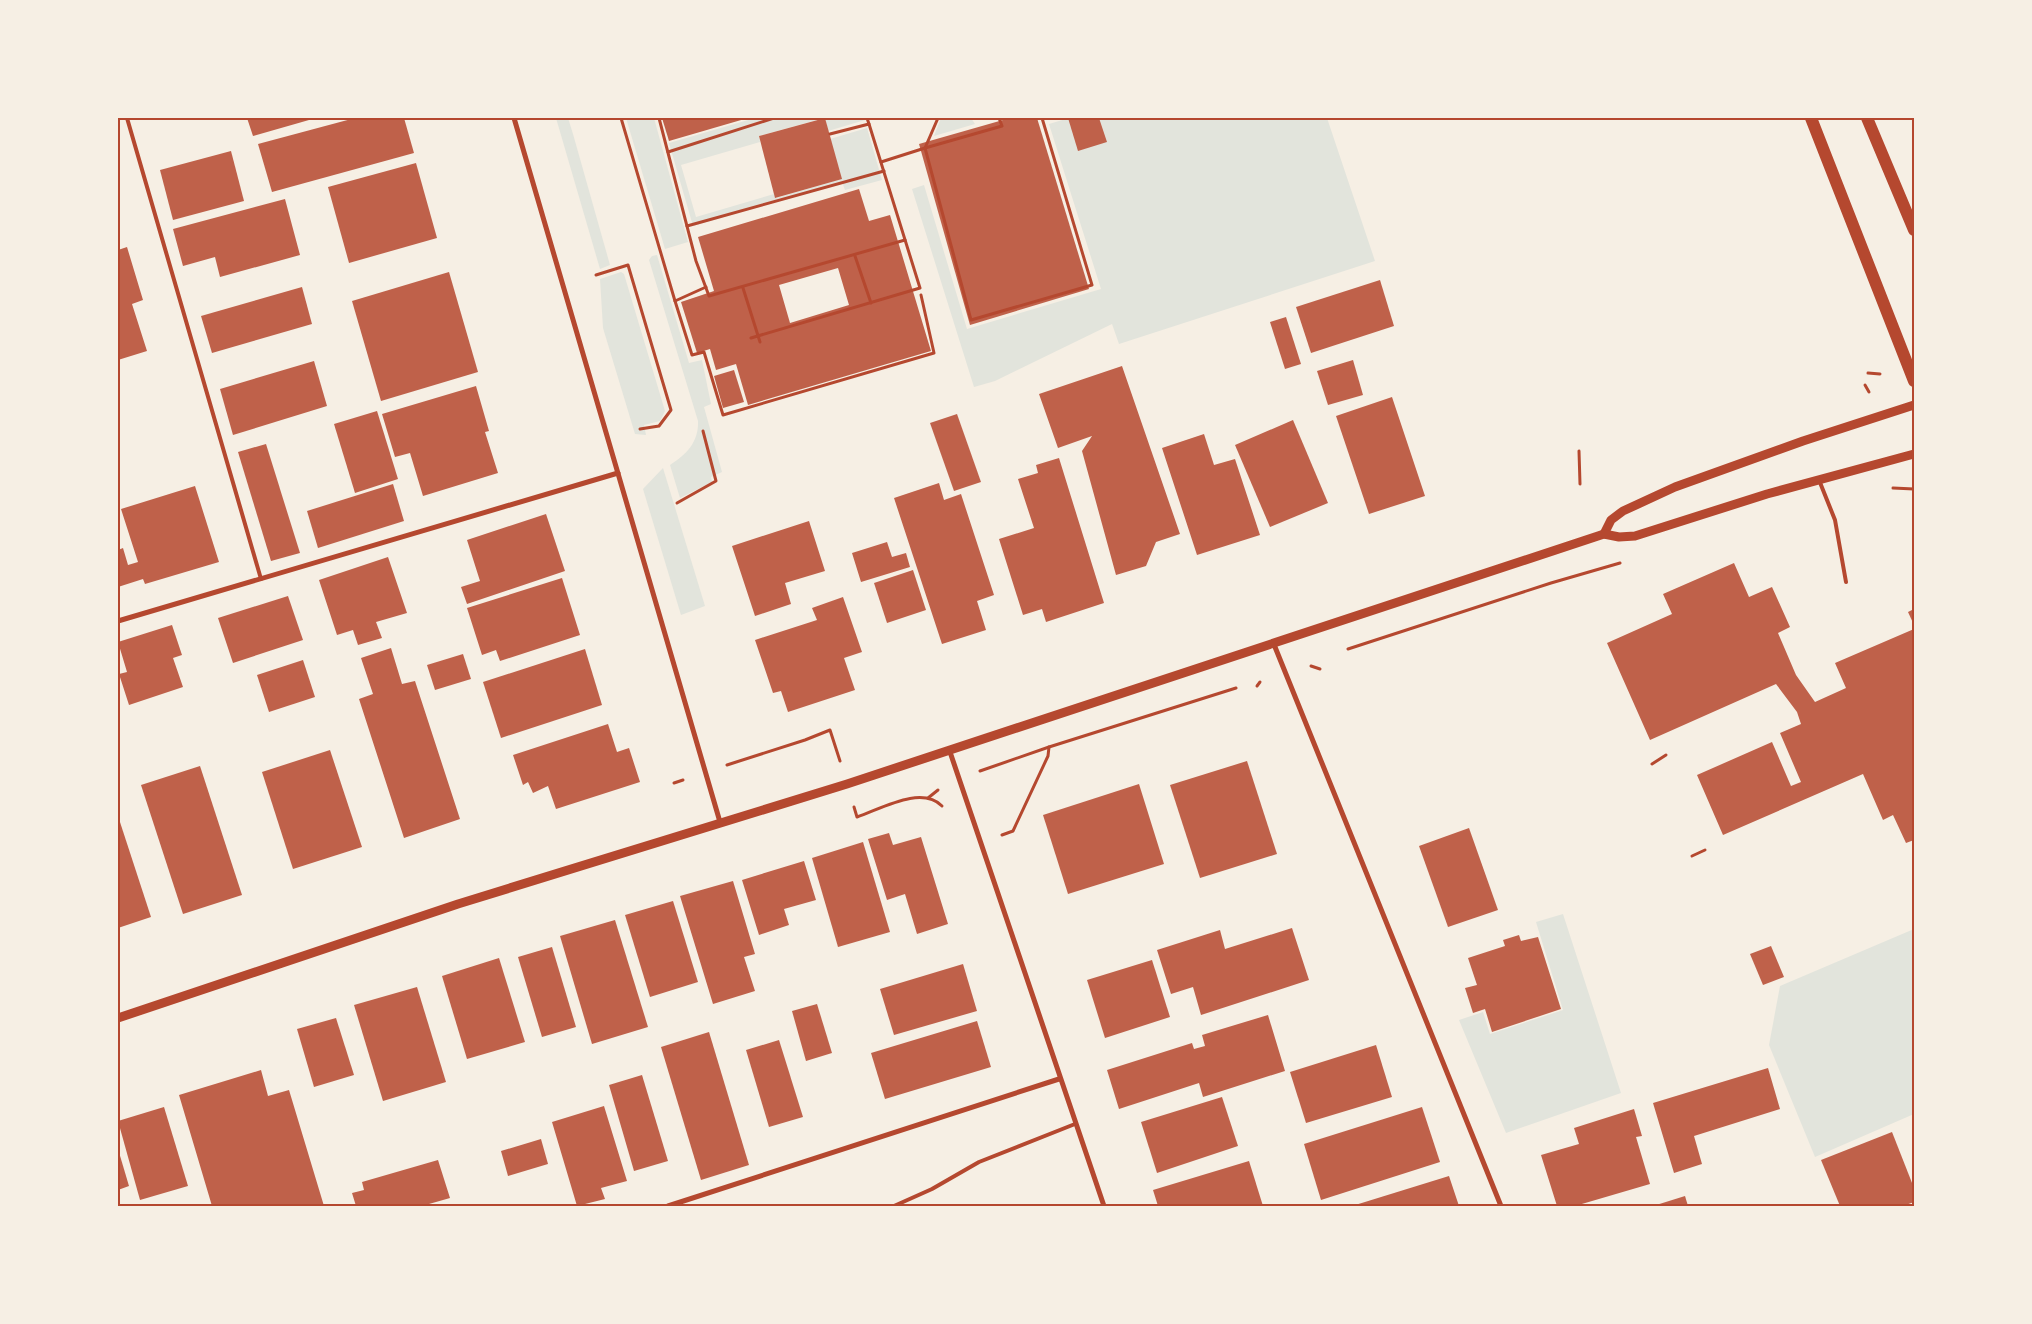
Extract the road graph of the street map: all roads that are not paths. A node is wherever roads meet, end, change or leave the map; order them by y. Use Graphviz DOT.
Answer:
graph roads {
  1 [pos="127,118"];
  2 [pos="514,118"];
  3 [pos="1811,118"];
  4 [pos="1867,118"];
  5 [pos="1914,230"];
  6 [pos="1914,380"];
  7 [pos="1914,405"];
  8 [pos="1914,454"];
  9 [pos="618,472"];
  10 [pos="1819,480"];
  11 [pos="1604,534"];
  12 [pos="261,579"];
  13 [pos="1846,582"];
  14 [pos="118,621"];
  15 [pos="1273,642"];
  16 [pos="949,749"];
  17 [pos="720,822"];
  18 [pos="118,1018"];
  19 [pos="1059,1079"];
  20 [pos="1075,1124"];
  21 [pos="668,1206"];
  22 [pos="894,1206"];
  23 [pos="1104,1206"];
  24 [pos="1501,1206"];
  1 -- 12 [label="lane"];
  2 -- 9 [label="street"];
  3 -- 6 [label="main road"];
  4 -- 5 [label="main road"];
  7 -- 11 [label="street"];
  8 -- 10 [label="street"];
  9 -- 12 [label="street"];
  9 -- 17 [label="street"];
  10 -- 11 [label="street"];
  10 -- 13 [label="lane"];
  11 -- 15 [label="street"];
  12 -- 14 [label="street"];
  15 -- 16 [label="street"];
  15 -- 24 [label="street"];
  16 -- 17 [label="street"];
  16 -- 19 [label="street"];
  17 -- 18 [label="street"];
  19 -- 20 [label="street"];
  19 -- 21 [label="street"];
  20 -- 22 [label="lane"];
  20 -- 23 [label="street"];
}
